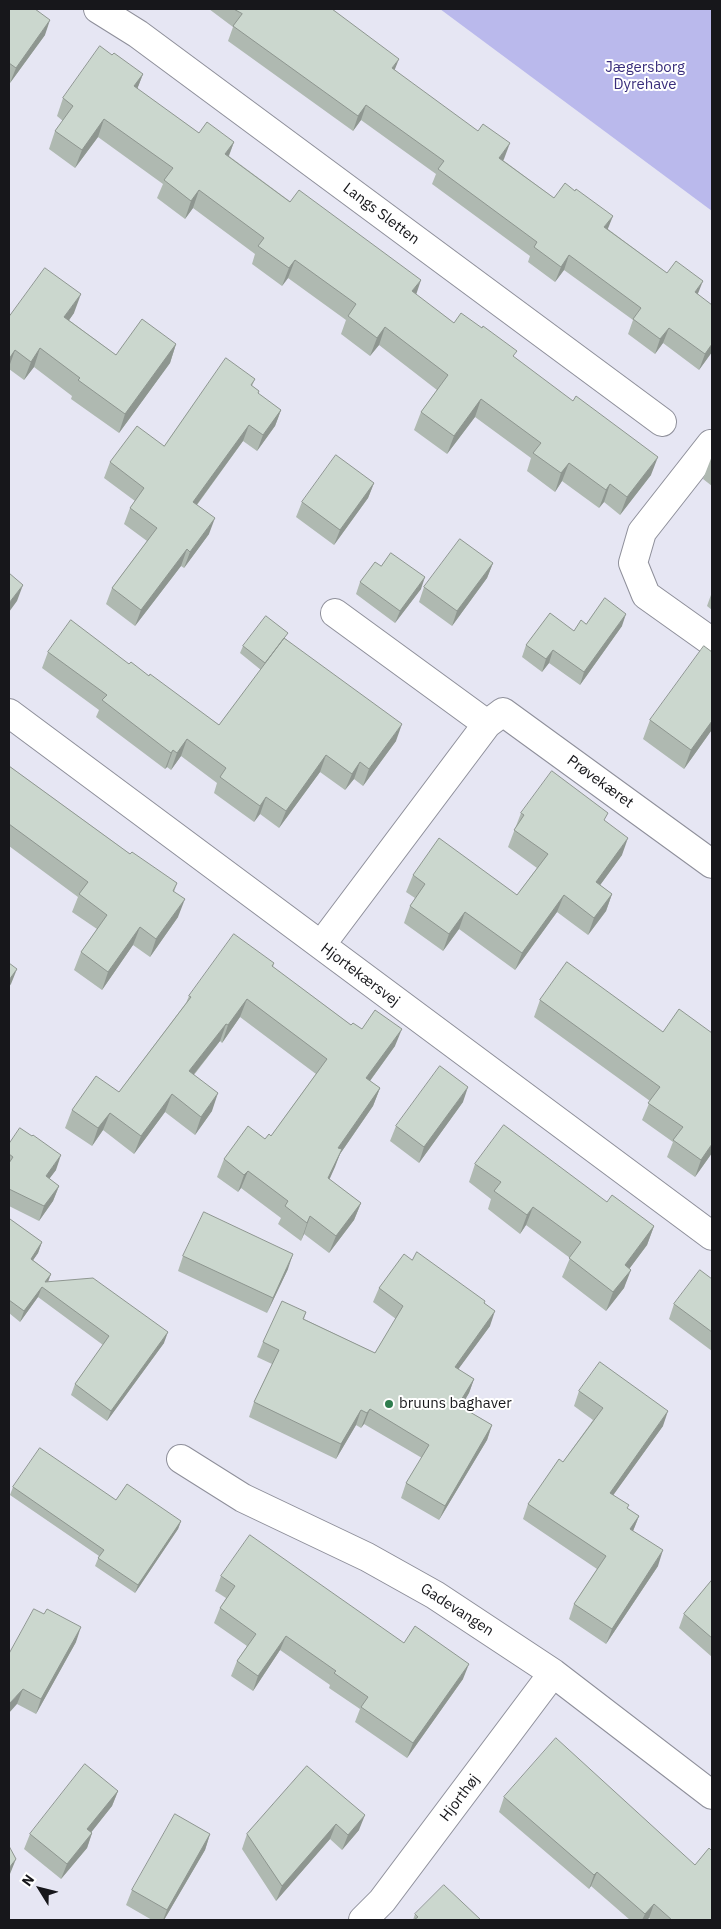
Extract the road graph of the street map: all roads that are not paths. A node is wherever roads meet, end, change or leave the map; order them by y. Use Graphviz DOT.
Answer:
graph roads {
  1 [pos="98,9"];
  2 [pos="662,422"];
  3 [pos="711,444"];
  4 [pos="335,613"];
  5 [pos="712,642"];
  6 [pos="9,713"];
  7 [pos="487,724"];
  8 [pos="712,864"];
  9 [pos="321,945"];
  10 [pos="712,1236"];
  11 [pos="181,1459"];
  12 [pos="553,1673"];
  13 [pos="712,1795"];
  14 [pos="363,1920"];
  1 -- 2 [label="street, Langs Sletten"];
  3 -- 5 [label="street"];
  4 -- 7 [label="street"];
  6 -- 9 [label="street, Hjortekærsvej"];
  7 -- 8 [label="street, Prøvekæret"];
  7 -- 9 [label="street, Prøvekæret"];
  9 -- 10 [label="street, Hjortekærsvej"];
  11 -- 12 [label="street, Gadevangen"];
  12 -- 13 [label="street, Gadevangen"];
  12 -- 14 [label="street, Hjorthøj"];
}
